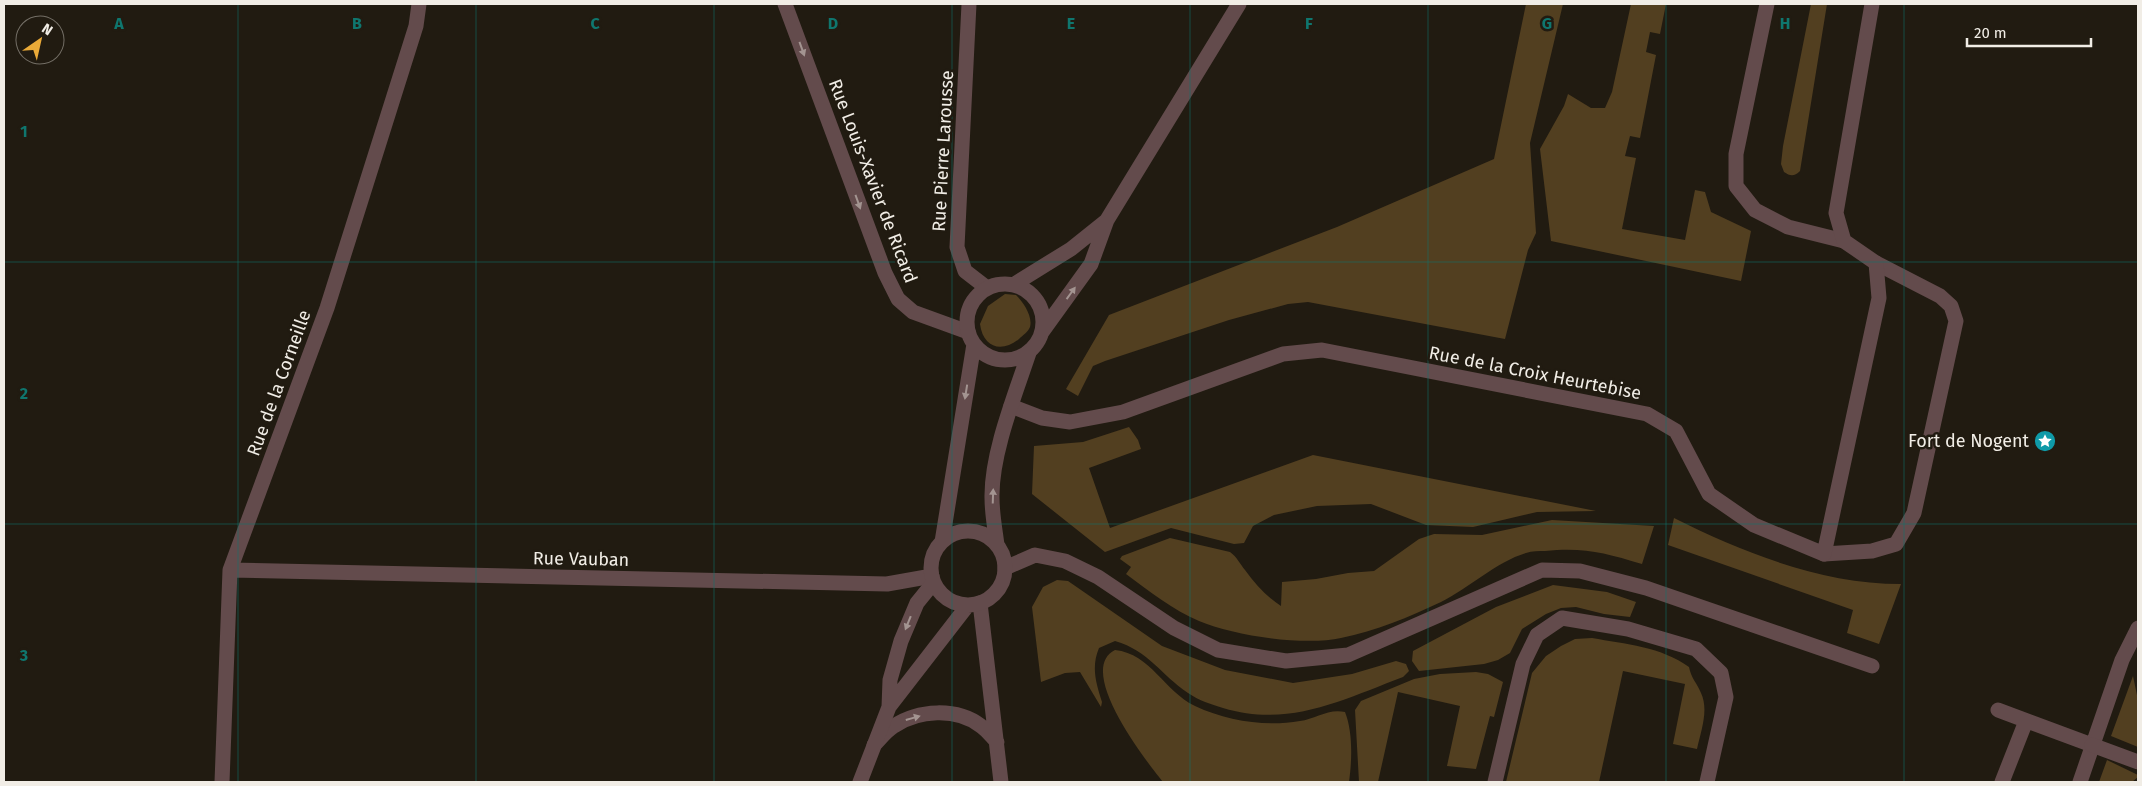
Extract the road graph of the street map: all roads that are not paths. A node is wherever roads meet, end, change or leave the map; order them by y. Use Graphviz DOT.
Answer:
graph roads {
  1 [pos="419,4"];
  2 [pos="785,4"];
  3 [pos="969,4"];
  4 [pos="1239,4"];
  5 [pos="1768,4"];
  6 [pos="1872,4"];
  7 [pos="1107,220"];
  8 [pos="1844,241"];
  9 [pos="1876,263"];
  10 [pos="1013,285"];
  11 [pos="987,288"];
  12 [pos="1042,332"];
  13 [pos="971,338"];
  14 [pos="1029,353"];
  15 [pos="1011,406"];
  16 [pos="942,542"];
  17 [pos="997,545"];
  18 [pos="1824,554"];
  19 [pos="1005,568"];
  20 [pos="230,570"];
  21 [pos="933,579"];
  22 [pos="974,604"];
  23 [pos="2138,628"];
  24 [pos="1872,666"];
  25 [pos="889,707"];
  26 [pos="1998,710"];
  27 [pos="2026,721"];
  28 [pos="997,742"];
  29 [pos="874,745"];
  30 [pos="2092,745"];
  31 [pos="2138,762"];
  32 [pos="222,782"];
  33 [pos="860,782"];
  34 [pos="1002,782"];
  35 [pos="1495,782"];
  36 [pos="1707,782"];
  37 [pos="2002,782"];
  38 [pos="2080,782"];
  1 -- 20 [label="street, Rue de la Corneille"];
  2 -- 13 [label="street, Rue Louis-Xavier de Ricard, one-way"];
  3 -- 11 [label="street, Rue Pierre Larousse"];
  4 -- 7 [label="street"];
  5 -- 8 [label="street"];
  6 -- 8 [label="street"];
  7 -- 10 [label="street"];
  12 -- 7 [label="street, one-way"];
  8 -- 9 [label="street"];
  9 -- 18 [label="street"];
  9 -- 18 [label="street"];
  10 -- 11 [label="street"];
  10 -- 12 [label="street"];
  11 -- 13 [label="street"];
  12 -- 14 [label="street"];
  13 -- 14 [label="street"];
  13 -- 16 [label="street, one-way"];
  14 -- 15 [label="street"];
  17 -- 15 [label="street, one-way"];
  15 -- 18 [label="street, Rue de la Croix Heurtebise"];
  16 -- 17 [label="street"];
  16 -- 21 [label="street"];
  17 -- 19 [label="street"];
  19 -- 22 [label="street"];
  19 -- 24 [label="street"];
  20 -- 21 [label="street, Rue Vauban"];
  20 -- 32 [label="street, Rue de la Corneille"];
  21 -- 22 [label="street"];
  21 -- 25 [label="street, one-way"];
  22 -- 25 [label="street"];
  22 -- 28 [label="street"];
  23 -- 30 [label="street"];
  25 -- 29 [label="street"];
  26 -- 27 [label="street"];
  27 -- 30 [label="street"];
  27 -- 37 [label="street"];
  29 -- 28 [label="street, one-way"];
  28 -- 34 [label="street"];
  29 -- 33 [label="street"];
  30 -- 31 [label="street"];
  30 -- 38 [label="street"];
  35 -- 36 [label="street"];
}
